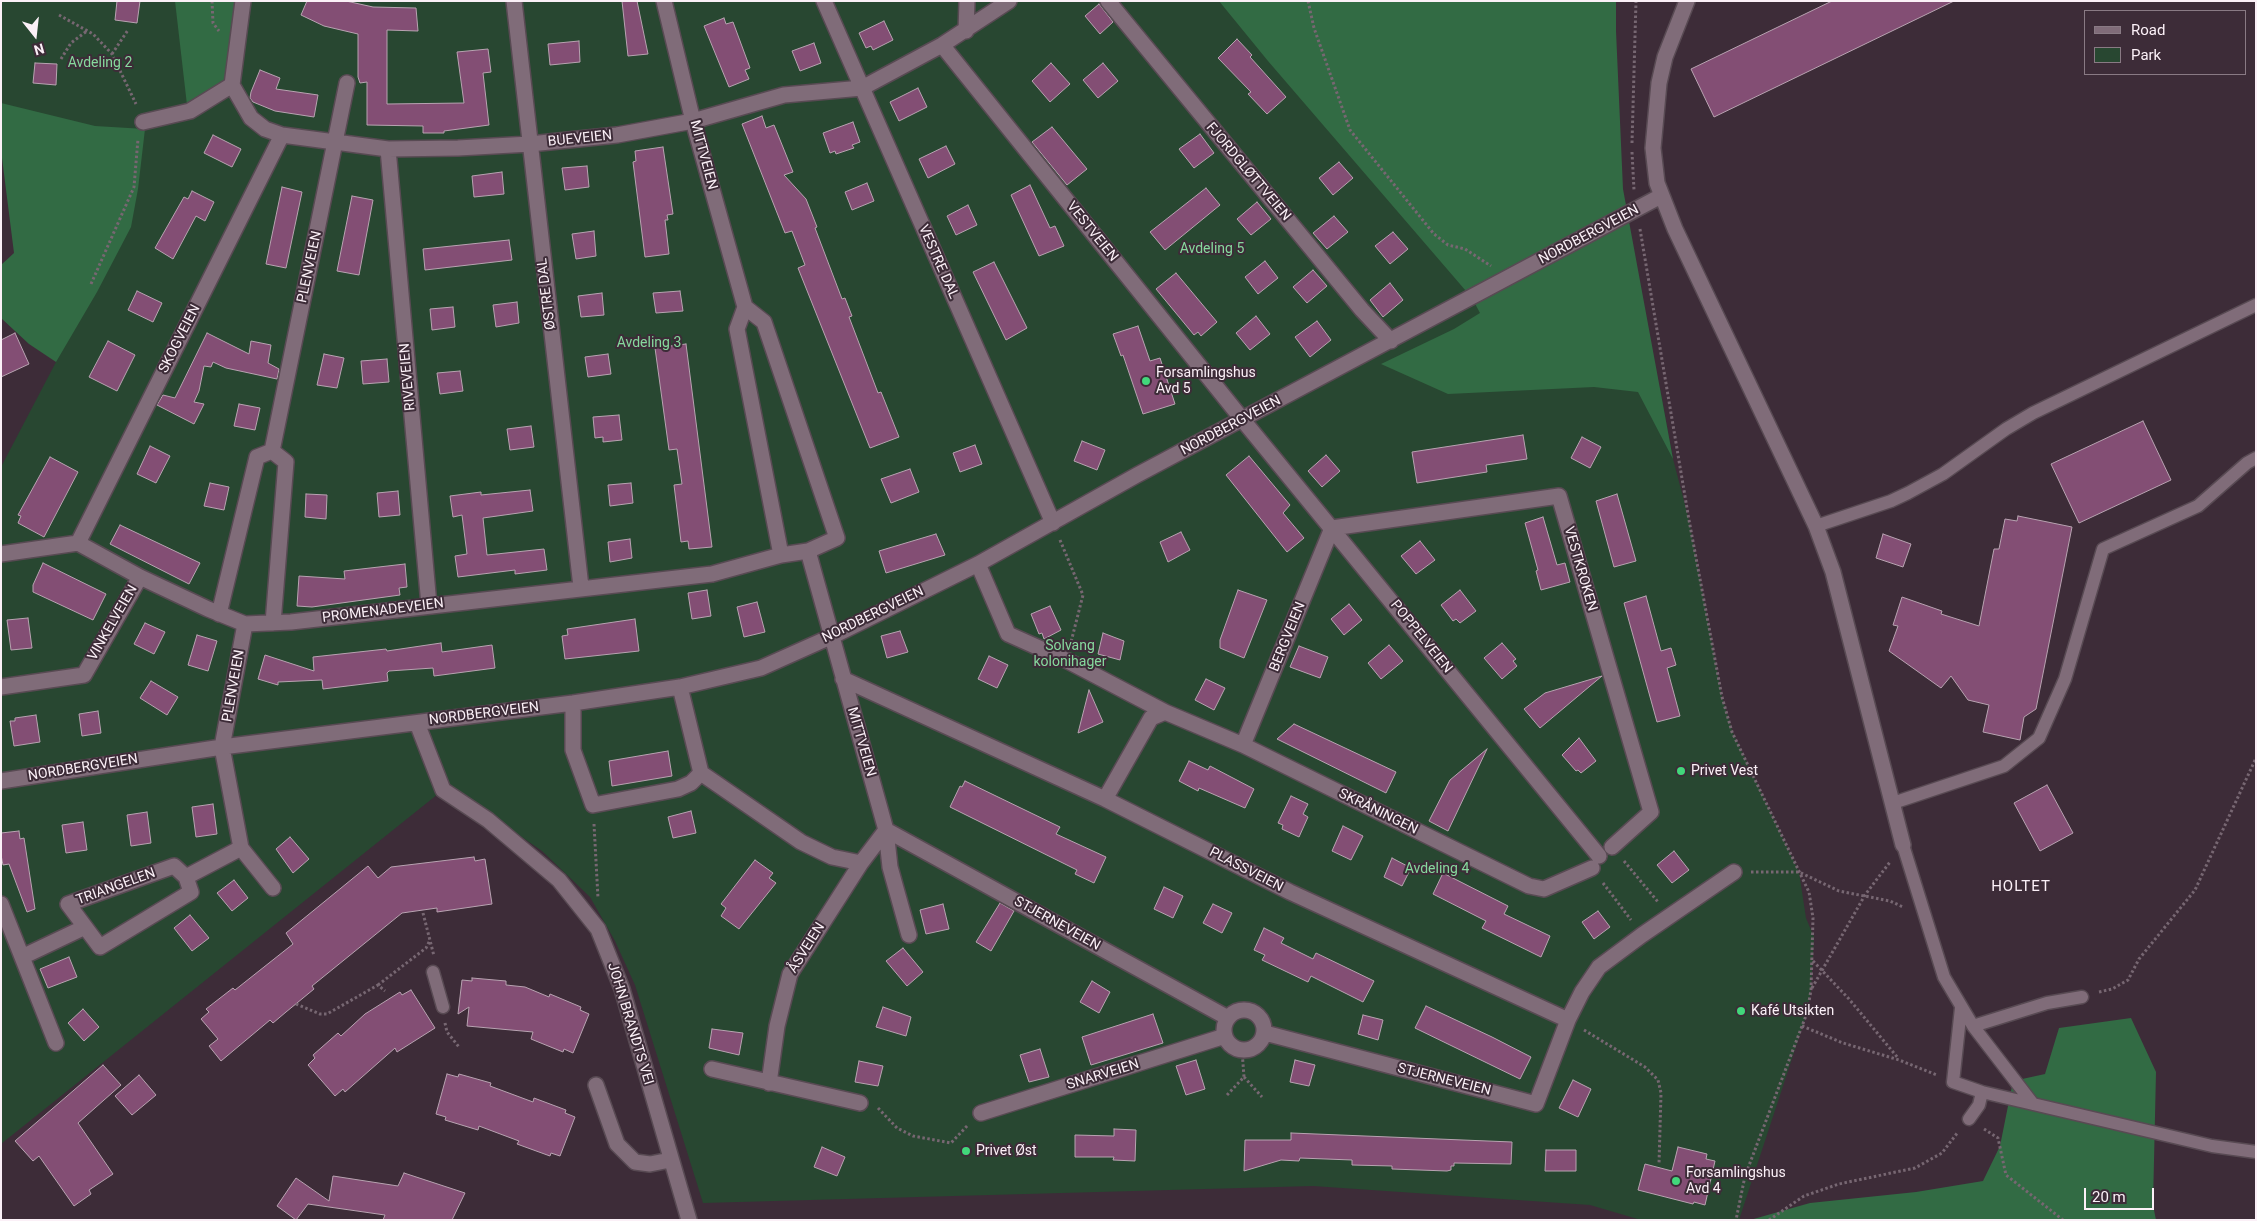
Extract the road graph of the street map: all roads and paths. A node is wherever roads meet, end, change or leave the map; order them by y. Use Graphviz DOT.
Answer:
graph roads {
  1 [pos="243,1"];
  2 [pos="514,1"];
  3 [pos="664,1"];
  4 [pos="824,1"];
  5 [pos="967,1"];
  6 [pos="1009,1"];
  7 [pos="1108,1"];
  8 [pos="1308,1"];
  9 [pos="1636,1"];
  10 [pos="1687,1"];
  11 [pos="59,15"];
  12 [pos="128,30"];
  13 [pos="87,31"];
  14 [pos="966,31"];
  15 [pos="942,45"];
  16 [pos="112,54"];
  17 [pos="61,59"];
  18 [pos="347,83"];
  19 [pos="232,85"];
  20 [pos="862,88"];
  21 [pos="693,121"];
  22 [pos="143,122"];
  23 [pos="282,135"];
  24 [pos="335,142"];
  25 [pos="530,144"];
  26 [pos="388,149"];
  27 [pos="1661,196"];
  28 [pos="1636,210"];
  29 [pos="1506,280"];
  30 [pos="91,284"];
  31 [pos="2256,305"];
  32 [pos="745,307"];
  33 [pos="1391,341"];
  34 [pos="1242,419"];
  35 [pos="272,451"];
  36 [pos="2256,458"];
  37 [pos="1053,523"];
  38 [pos="1816,526"];
  39 [pos="1332,528"];
  40 [pos="78,543"];
  41 [pos="808,551"];
  42 [pos="1,554"];
  43 [pos="781,555"];
  44 [pos="978,564"];
  45 [pos="140,577"];
  46 [pos="581,588"];
  47 [pos="428,605"];
  48 [pos="219,614"];
  49 [pos="273,623"];
  50 [pos="245,624"];
  51 [pos="831,636"];
  52 [pos="1066,660"];
  53 [pos="843,679"];
  54 [pos="1,687"];
  55 [pos="680,687"];
  56 [pos="574,703"];
  57 [pos="1165,712"];
  58 [pos="417,723"];
  59 [pos="1244,745"];
  60 [pos="222,747"];
  61 [pos="2256,758"];
  62 [pos="701,773"];
  63 [pos="1,781"];
  64 [pos="1105,799"];
  65 [pos="1893,802"];
  66 [pos="593,805"];
  67 [pos="886,830"];
  68 [pos="1903,845"];
  69 [pos="241,848"];
  70 [pos="1601,857"];
  71 [pos="861,863"];
  72 [pos="1734,872"];
  73 [pos="1799,872"];
  74 [pos="186,877"];
  75 [pos="273,888"];
  76 [pos="1865,895"];
  77 [pos="1,904"];
  78 [pos="423,913"];
  79 [pos="1670,916"];
  80 [pos="1924,916"];
  81 [pos="85,927"];
  82 [pos="598,929"];
  83 [pos="909,935"];
  84 [pos="1642,935"];
  85 [pos="430,940"];
  86 [pos="432,948"];
  87 [pos="22,957"];
  88 [pos="1813,961"];
  89 [pos="1823,970"];
  90 [pos="433,972"];
  91 [pos="378,985"];
  92 [pos="1811,990"];
  93 [pos="385,991"];
  94 [pos="2082,997"];
  95 [pos="296,1004"];
  96 [pos="443,1007"];
  97 [pos="1962,1008"];
  98 [pos="1228,1018"];
  99 [pos="1568,1020"];
  100 [pos="1802,1026"];
  101 [pos="1973,1026"];
  102 [pos="447,1032"];
  103 [pos="1264,1033"];
  104 [pos="1225,1036"];
  105 [pos="56,1042"];
  106 [pos="459,1048"];
  107 [pos="1242,1050"];
  108 [pos="1899,1060"];
  109 [pos="712,1069"];
  110 [pos="1244,1077"];
  111 [pos="1953,1082"];
  112 [pos="769,1083"];
  113 [pos="596,1085"];
  114 [pos="1982,1092"];
  115 [pos="1227,1095"];
  116 [pos="1262,1097"];
  117 [pos="860,1103"];
  118 [pos="2033,1104"];
  119 [pos="981,1112"];
  120 [pos="1969,1119"];
  121 [pos="2256,1152"];
  122 [pos="670,1160"];
  123 [pos="1658,1164"];
  124 [pos="689,1220"];
  125 [pos="1736,1220"];
  126 [pos="1769,1220"];
  127 [pos="2063,1220"];
  1 -- 19 [label="street"];
  2 -- 25 [label="street, ØSTRE DAL"];
  3 -- 21 [label="street, MITTVEIEN"];
  4 -- 20 [label="street, VESTRE DAL"];
  5 -- 14 [label="street"];
  6 -- 14 [label="street, BUEVEIEN"];
  7 -- 33 [label="street, FJORDGLØTTVEIEN"];
  8 -- 29 [label="path"];
  9 -- 28 [label="path"];
  10 -- 27 [label="street"];
  11 -- 13 [label="path"];
  12 -- 16 [label="path"];
  13 -- 16 [label="path"];
  13 -- 17 [label="path"];
  14 -- 15 [label="street, BUEVEIEN"];
  15 -- 20 [label="street, BUEVEIEN"];
  15 -- 34 [label="street, VESTVEIEN"];
  16 -- 22 [label="path"];
  18 -- 24 [label="street, PLENVEIEN"];
  19 -- 22 [label="street"];
  19 -- 23 [label="street, BUEVEIEN"];
  20 -- 21 [label="street, BUEVEIEN"];
  20 -- 37 [label="street, VESTRE DAL"];
  21 -- 25 [label="street, BUEVEIEN"];
  21 -- 32 [label="street, MITTVEIEN"];
  22 -- 30 [label="path"];
  23 -- 24 [label="street, BUEVEIEN"];
  23 -- 40 [label="street, SKOGVEIEN"];
  24 -- 26 [label="street, BUEVEIEN"];
  24 -- 35 [label="street, PLENVEIEN"];
  25 -- 26 [label="street, BUEVEIEN"];
  25 -- 46 [label="street, ØSTRE DAL"];
  26 -- 47 [label="street, RIVEVEIEN"];
  27 -- 28 [label="street, NORDBERGVEIEN"];
  27 -- 38 [label="street"];
  28 -- 29 [label="street, NORDBERGVEIEN"];
  28 -- 73 [label="path"];
  29 -- 33 [label="street, NORDBERGVEIEN"];
  31 -- 38 [label="lane"];
  32 -- 41 [label="street"];
  32 -- 43 [label="street"];
  33 -- 34 [label="street, NORDBERGVEIEN"];
  34 -- 37 [label="street, NORDBERGVEIEN"];
  34 -- 39 [label="street, POPPELVEIEN"];
  35 -- 48 [label="street"];
  35 -- 49 [label="street"];
  36 -- 65 [label="lane"];
  37 -- 44 [label="street, NORDBERGVEIEN"];
  37 -- 52 [label="path"];
  38 -- 65 [label="street"];
  39 -- 59 [label="street, BERGVEIEN"];
  39 -- 70 [label="street, POPPELVEIEN"];
  39 -- 70 [label="street, VESTKROKEN"];
  40 -- 42 [label="street"];
  40 -- 45 [label="street, PROMENADEVEIEN"];
  41 -- 43 [label="street"];
  41 -- 51 [label="street, MITTVEIEN"];
  43 -- 46 [label="street, PROMENADEVEIEN"];
  44 -- 51 [label="street, NORDBERGVEIEN"];
  44 -- 52 [label="street, SKRÅNINGEN"];
  45 -- 48 [label="street, PROMENADEVEIEN"];
  45 -- 54 [label="street, VINKELVEIEN"];
  46 -- 47 [label="street, PROMENADEVEIEN"];
  47 -- 49 [label="street, PROMENADEVEIEN"];
  48 -- 50 [label="street, PROMENADEVEIEN"];
  49 -- 50 [label="street, PROMENADEVEIEN"];
  50 -- 60 [label="street, PLENVEIEN"];
  51 -- 53 [label="street, MITTVEIEN"];
  51 -- 55 [label="street, NORDBERGVEIEN"];
  52 -- 57 [label="street, SKRÅNINGEN"];
  53 -- 64 [label="street, PLASSVEIEN"];
  53 -- 67 [label="street, MITTVEIEN"];
  55 -- 56 [label="street, NORDBERGVEIEN"];
  55 -- 62 [label="street"];
  56 -- 58 [label="street, NORDBERGVEIEN"];
  56 -- 66 [label="street"];
  57 -- 59 [label="street, SKRÅNINGEN"];
  57 -- 64 [label="street"];
  58 -- 60 [label="street, NORDBERGVEIEN"];
  58 -- 82 [label="street, JOHN BRANDTS VEI"];
  59 -- 70 [label="street, SKRÅNINGEN"];
  60 -- 63 [label="street, NORDBERGVEIEN"];
  60 -- 69 [label="street"];
  61 -- 94 [label="path"];
  62 -- 66 [label="street"];
  62 -- 71 [label="street"];
  64 -- 99 [label="street, PLASSVEIEN"];
  65 -- 68 [label="street"];
  66 -- 82 [label="path"];
  67 -- 71 [label="street, ÅSVEIEN"];
  67 -- 83 [label="street, MITTVEIEN"];
  67 -- 98 [label="street, STJERNEVEIEN"];
  68 -- 76 [label="path"];
  68 -- 80 [label="lane"];
  69 -- 74 [label="street"];
  69 -- 75 [label="street"];
  70 -- 79 [label="path"];
  70 -- 84 [label="path"];
  71 -- 112 [label="street, ÅSVEIEN"];
  72 -- 73 [label="path"];
  72 -- 79 [label="street"];
  73 -- 76 [label="path"];
  73 -- 88 [label="path"];
  74 -- 81 [label="street, TRIANGELEN"];
  74 -- 81 [label="street, TRIANGELEN"];
  76 -- 80 [label="path"];
  76 -- 89 [label="path"];
  77 -- 87 [label="street"];
  78 -- 85 [label="path"];
  79 -- 84 [label="street"];
  80 -- 97 [label="lane"];
  81 -- 87 [label="street, TRIANGELEN"];
  82 -- 122 [label="street, JOHN BRANDTS VEI"];
  84 -- 99 [label="street"];
  85 -- 86 [label="path"];
  85 -- 91 [label="path"];
  87 -- 105 [label="street"];
  88 -- 89 [label="path"];
  88 -- 92 [label="path"];
  89 -- 92 [label="path"];
  89 -- 108 [label="path"];
  90 -- 96 [label="lane"];
  91 -- 93 [label="path"];
  91 -- 95 [label="path"];
  92 -- 100 [label="path"];
  94 -- 101 [label="lane"];
  97 -- 101 [label="lane"];
  97 -- 111 [label="lane"];
  98 -- 103 [label="street"];
  98 -- 104 [label="street"];
  99 -- 103 [label="street, STJERNEVEIEN"];
  99 -- 123 [label="path"];
  100 -- 108 [label="path"];
  100 -- 125 [label="path"];
  101 -- 118 [label="lane"];
  102 -- 106 [label="path"];
  103 -- 107 [label="street"];
  104 -- 107 [label="street"];
  104 -- 119 [label="street, SNARVEIEN"];
  107 -- 110 [label="path"];
  108 -- 111 [label="path"];
  109 -- 112 [label="street"];
  110 -- 115 [label="path"];
  110 -- 116 [label="path"];
  111 -- 114 [label="lane"];
  112 -- 117 [label="street"];
  113 -- 122 [label="street"];
  114 -- 118 [label="lane"];
  114 -- 120 [label="lane"];
  117 -- 119 [label="path"];
  118 -- 121 [label="lane"];
  120 -- 126 [label="path"];
  120 -- 127 [label="path"];
  122 -- 124 [label="street, JOHN BRANDTS VEI"];
}
